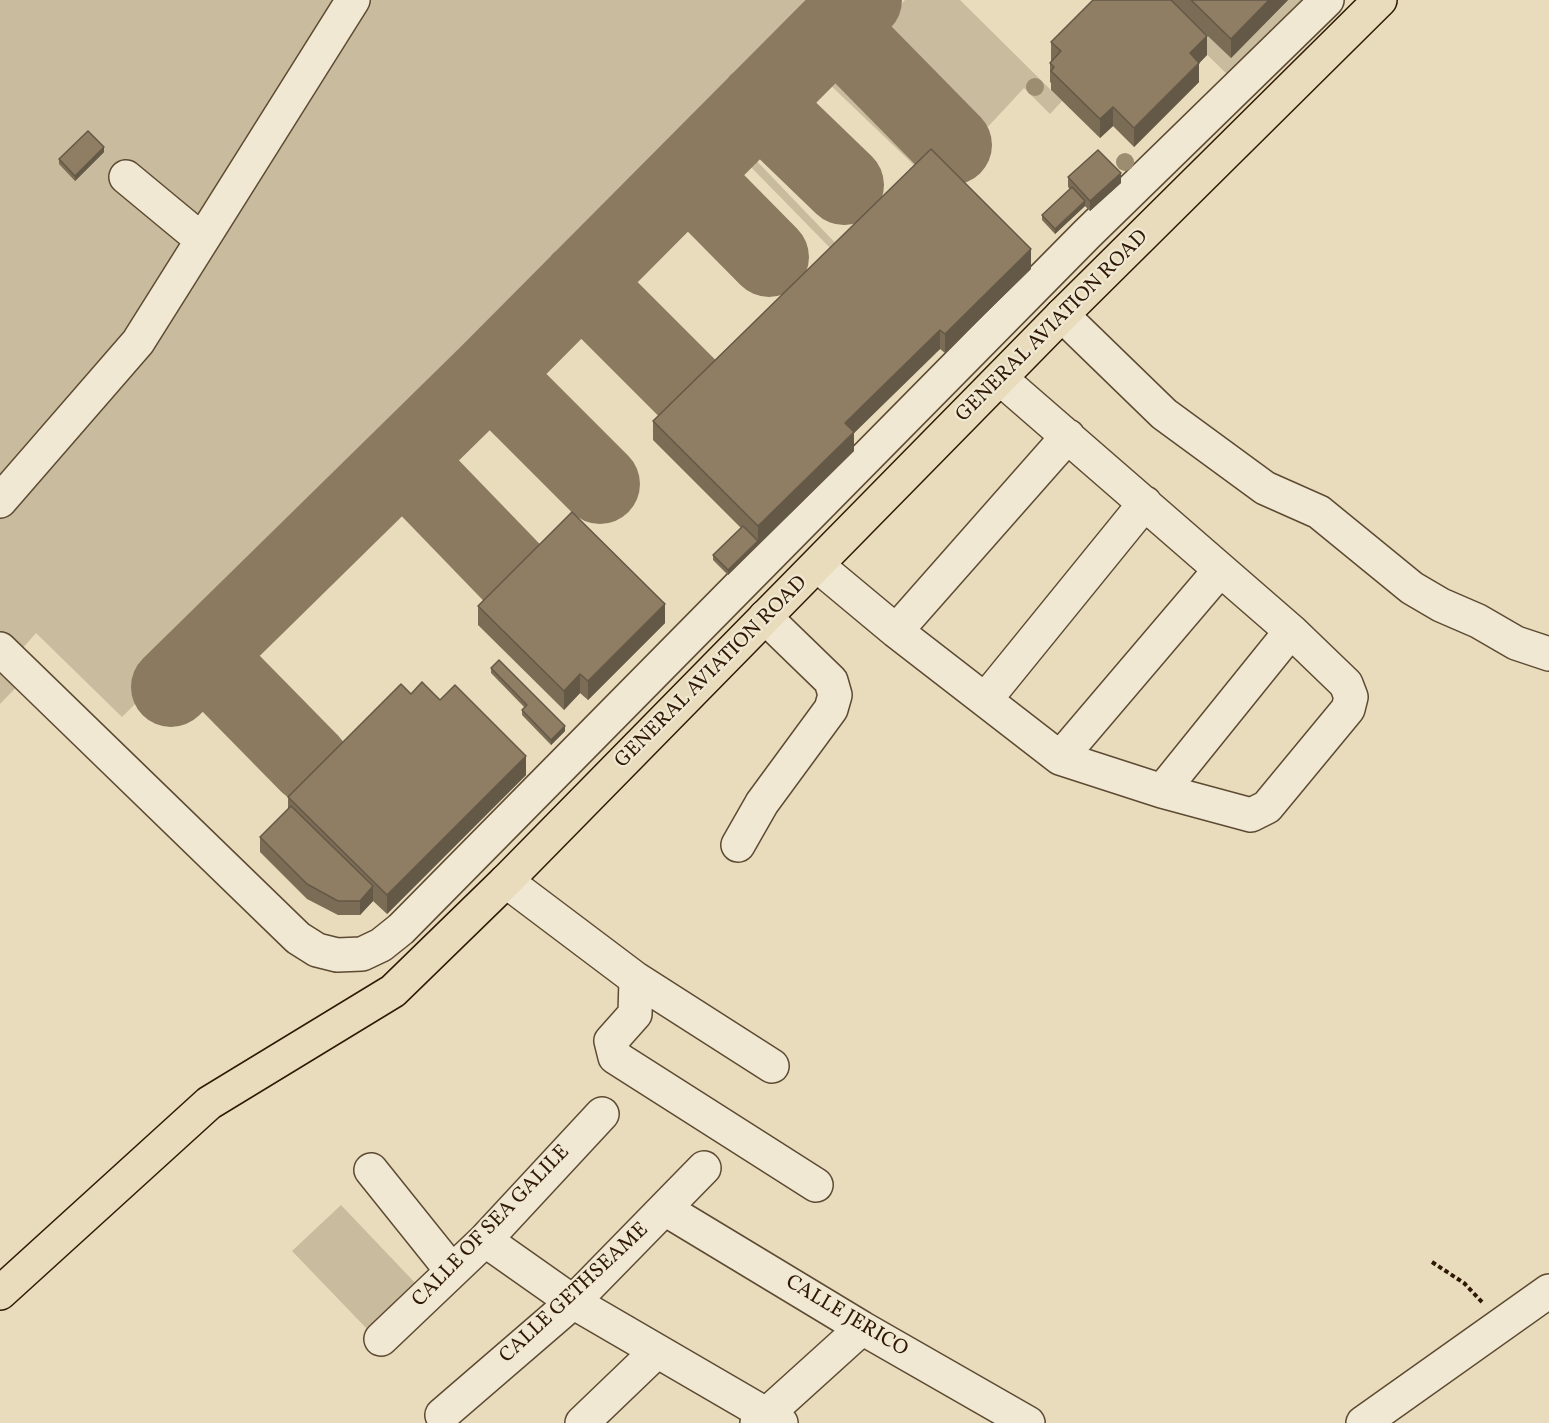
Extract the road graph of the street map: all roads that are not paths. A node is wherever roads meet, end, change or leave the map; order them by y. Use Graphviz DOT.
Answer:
graph roads {
  1 [pos="353,0"];
  2 [pos="1328,0"];
  3 [pos="1380,0"];
  4 [pos="126,177"];
  5 [pos="202,240"];
  6 [pos="1062,315"];
  7 [pos="1001,379"];
  8 [pos="1068,436"];
  9 [pos="0,501"];
  10 [pos="1145,503"];
  11 [pos="818,566"];
  12 [pos="1221,570"];
  13 [pos="765,617"];
  14 [pos="896,631"];
  15 [pos="1291,631"];
  16 [pos="0,649"];
  17 [pos="1549,654"];
  18 [pos="985,700"];
  19 [pos="1060,758"];
  20 [pos="1162,791"];
  21 [pos="738,845"];
  22 [pos="506,881"];
  23 [pos="636,979"];
  24 [pos="772,1066"];
  25 [pos="602,1114"];
  26 [pos="704,1168"];
  27 [pos="371,1170"];
  28 [pos="816,1185"];
  29 [pos="665,1209"];
  30 [pos="485,1240"];
  31 [pos="452,1271"];
  32 [pos="1549,1291"];
  33 [pos="0,1293"];
  34 [pos="573,1302"];
  35 [pos="862,1328"];
  36 [pos="381,1339"];
  37 [pos="657,1351"];
  38 [pos="442,1415"];
  39 [pos="768,1420"];
  40 [pos="582,1423"];
  41 [pos="1028,1423"];
  42 [pos="1363,1423"];
  1 -- 5 [label="street"];
  2 -- 16 [label="street"];
  3 -- 6 [label="main road, GENERAL AVIATION ROAD"];
  4 -- 5 [label="street"];
  5 -- 9 [label="street"];
  6 -- 7 [label="main road, GENERAL AVIATION ROAD"];
  6 -- 17 [label="street"];
  7 -- 8 [label="street"];
  7 -- 11 [label="main road, GENERAL AVIATION ROAD"];
  8 -- 10 [label="street"];
  8 -- 14 [label="street"];
  10 -- 12 [label="street"];
  10 -- 18 [label="street"];
  11 -- 13 [label="main road, GENERAL AVIATION ROAD"];
  11 -- 14 [label="street"];
  12 -- 15 [label="street"];
  12 -- 19 [label="street"];
  13 -- 21 [label="street"];
  13 -- 22 [label="main road, GENERAL AVIATION ROAD"];
  14 -- 18 [label="street"];
  15 -- 20 [label="street"];
  15 -- 20 [label="street"];
  18 -- 19 [label="street"];
  19 -- 20 [label="street"];
  22 -- 23 [label="street"];
  22 -- 33 [label="main road, GENERAL AVIATION ROAD"];
  23 -- 24 [label="street"];
  23 -- 28 [label="street"];
  25 -- 30 [label="street, CALLE OF SEA GALILE"];
  26 -- 29 [label="street, CALLE GETHSEAME"];
  27 -- 31 [label="street"];
  29 -- 34 [label="street, CALLE GETHSEAME"];
  29 -- 35 [label="street, CALLE JERICO"];
  30 -- 31 [label="street, CALLE OF SEA GALILE"];
  30 -- 34 [label="street"];
  31 -- 36 [label="street, CALLE OF SEA GALILE"];
  32 -- 42 [label="street"];
  34 -- 37 [label="street"];
  34 -- 38 [label="street, CALLE GETHSEAME"];
  35 -- 39 [label="street"];
  35 -- 41 [label="street, CALLE JERICO"];
  37 -- 39 [label="street"];
  37 -- 40 [label="street"];
}
